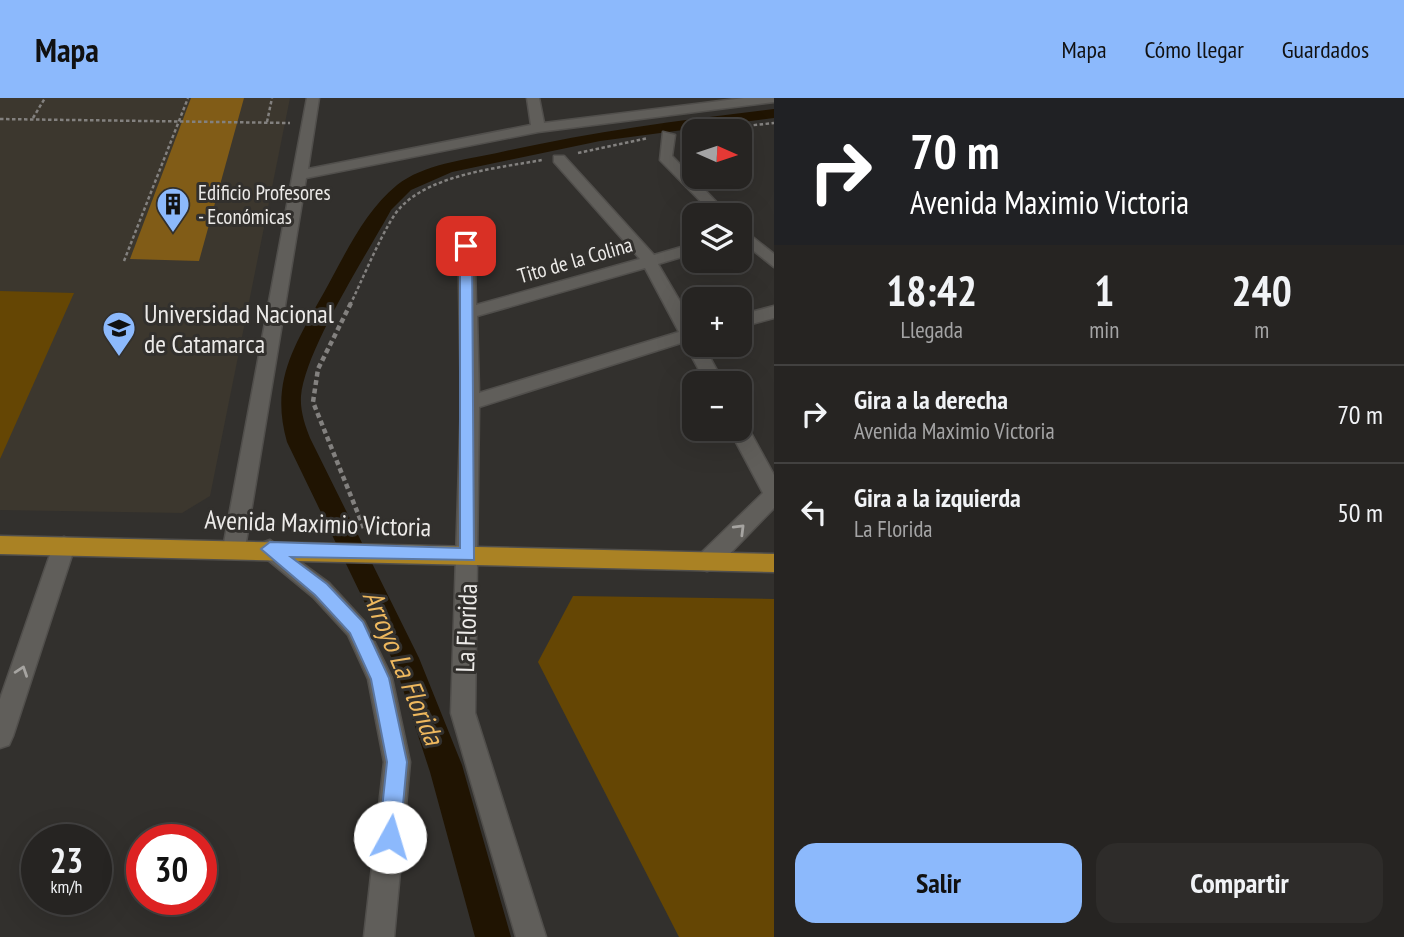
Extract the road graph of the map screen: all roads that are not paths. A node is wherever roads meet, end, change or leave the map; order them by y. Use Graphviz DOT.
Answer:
graph roads {
  1 [pos="313,98"];
  2 [pos="533,98"];
  3 [pos="774,98"];
  4 [pos="749,100"];
  5 [pos="538,128"];
  6 [pos="668,135"];
  7 [pos="559,159"];
  8 [pos="300,175"];
  9 [pos="710,203"];
  10 [pos="466,224"];
  11 [pos="752,243"];
  12 [pos="682,252"];
  13 [pos="650,261"];
  14 [pos="774,262"];
  15 [pos="468,313"];
  16 [pos="774,313"];
  17 [pos="682,316"];
  18 [pos="752,318"];
  19 [pos="682,336"];
  20 [pos="470,403"];
  21 [pos="745,441"];
  22 [pos="774,495"];
  23 [pos="0,545"];
  24 [pos="64,546"];
  25 [pos="234,548"];
  26 [pos="270,549"];
  27 [pos="468,555"];
  28 [pos="707,562"];
  29 [pos="774,563"];
  30 [pos="0,736"];
  31 [pos="379,937"];
  32 [pos="531,937"];
  1 -- 8 [label="street"];
  2 -- 5 [label="street"];
  3 -- 4 [label="street"];
  4 -- 5 [label="street"];
  5 -- 8 [label="street"];
  6 -- 9 [label="street"];
  7 -- 13 [label="street"];
  8 -- 25 [label="street"];
  10 -- 15 [label="street, La Florida"];
  11 -- 14 [label="street"];
  12 -- 13 [label="street, Tito de la Colina"];
  13 -- 15 [label="street, Tito de la Colina"];
  13 -- 17 [label="street"];
  15 -- 20 [label="street, La Florida"];
  16 -- 18 [label="street"];
  19 -- 20 [label="street"];
  20 -- 27 [label="street, La Florida"];
  21 -- 22 [label="street"];
  28 -- 22 [label="street, one-way"];
  23 -- 24 [label="main road, Avenida Maximio Victoria"];
  24 -- 25 [label="main road, Avenida Maximio Victoria"];
  30 -- 24 [label="street, one-way"];
  25 -- 26 [label="main road, Avenida Maximio Victoria"];
  26 -- 27 [label="main road, Avenida Maximio Victoria"];
  26 -- 31 [label="street"];
  27 -- 28 [label="main road, Avenida Maximio Victoria"];
  27 -- 32 [label="street, La Florida"];
  28 -- 29 [label="main road, Avenida Maximio Victoria"];
}
